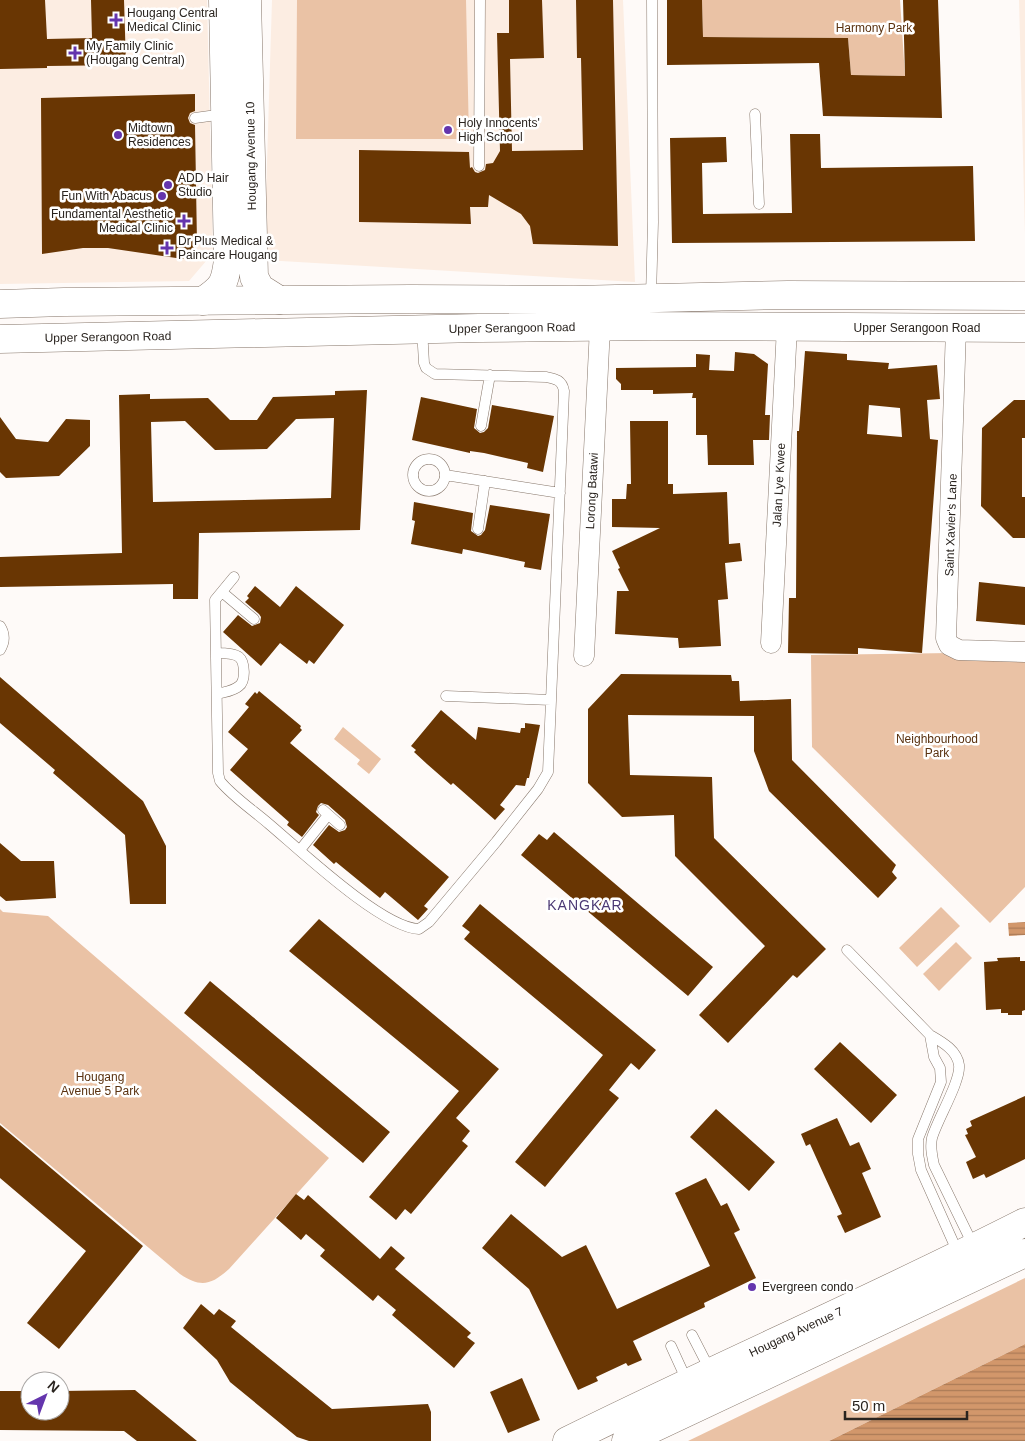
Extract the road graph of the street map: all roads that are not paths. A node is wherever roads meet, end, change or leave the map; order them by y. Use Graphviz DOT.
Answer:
graph roads {
  1 [pos="223,0"];
  2 [pos="247,0"];
  3 [pos="480,0"];
  4 [pos="652,0"];
  5 [pos="231,112"];
  6 [pos="755,114"];
  7 [pos="195,118"];
  8 [pos="479,166"];
  9 [pos="759,204"];
  10 [pos="1025,296"];
  11 [pos="651,298"];
  12 [pos="279,300"];
  13 [pos="203,301"];
  14 [pos="0,304"];
  15 [pos="600,327"];
  16 [pos="787,327"];
  17 [pos="956,328"];
  18 [pos="1025,328"];
  19 [pos="422,329"];
  20 [pos="0,339"];
  21 [pos="490,375"];
  22 [pos="481,426"];
  23 [pos="445,475"];
  24 [pos="485,481"];
  25 [pos="560,493"];
  26 [pos="478,529"];
  27 [pos="234,577"];
  28 [pos="222,592"];
  29 [pos="254,619"];
  30 [pos="0,626"];
  31 [pos="771,643"];
  32 [pos="0,650"];
  33 [pos="1025,652"];
  34 [pos="216,653"];
  35 [pos="584,656"];
  36 [pos="217,694"];
  37 [pos="446,696"];
  38 [pos="551,700"];
  39 [pos="340,825"];
  40 [pos="300,850"];
  41 [pos="847,950"];
  42 [pos="930,1035"];
  43 [pos="1025,1222"];
  44 [pos="1025,1253"];
  45 [pos="972,1264"];
  46 [pos="692,1335"];
  47 [pos="671,1346"];
  48 [pos="706,1389"];
  49 [pos="566,1441"];
  50 [pos="626,1441"];
  1 -- 5 [label="main road, Hougang Avenue 10"];
  2 -- 5 [label="main road, Hougang Avenue 10"];
  3 -- 8 [label="lane"];
  4 -- 11 [label="lane"];
  5 -- 7 [label="lane"];
  5 -- 12 [label="main road, Hougang Avenue 10"];
  5 -- 13 [label="main road, Hougang Avenue 10"];
  6 -- 9 [label="lane"];
  10 -- 11 [label="main road"];
  11 -- 12 [label="main road"];
  12 -- 13 [label="main road"];
  13 -- 14 [label="main road"];
  15 -- 16 [label="main road, Upper Serangoon Road"];
  15 -- 19 [label="main road, Upper Serangoon Road"];
  15 -- 35 [label="street, Lorong Batawi"];
  16 -- 17 [label="main road, Upper Serangoon Road"];
  16 -- 31 [label="street, Jalan Lye Kwee"];
  17 -- 18 [label="main road, Upper Serangoon Road"];
  17 -- 33 [label="street, Saint Xavier's Lane"];
  19 -- 20 [label="main road, Upper Serangoon Road"];
  19 -- 21 [label="lane"];
  21 -- 22 [label="lane"];
  21 -- 25 [label="lane"];
  23 -- 24 [label="lane"];
  24 -- 25 [label="lane"];
  24 -- 26 [label="lane"];
  25 -- 38 [label="lane"];
  27 -- 28 [label="lane"];
  28 -- 29 [label="lane"];
  28 -- 34 [label="lane"];
  30 -- 32 [label="lane"];
  34 -- 36 [label="lane"];
  34 -- 36 [label="lane"];
  36 -- 40 [label="lane"];
  37 -- 38 [label="lane"];
  38 -- 40 [label="lane"];
  39 -- 40 [label="lane"];
  41 -- 42 [label="lane"];
  42 -- 45 [label="lane"];
  42 -- 45 [label="lane"];
  43 -- 45 [label="main road, Hougang Avenue 7"];
  44 -- 45 [label="main road, Hougang Avenue 7"];
  45 -- 48 [label="main road, Hougang Avenue 7"];
  46 -- 48 [label="lane"];
  47 -- 48 [label="lane"];
  48 -- 49 [label="main road, Hougang Avenue 7"];
  48 -- 50 [label="main road, Hougang Avenue 7"];
}
